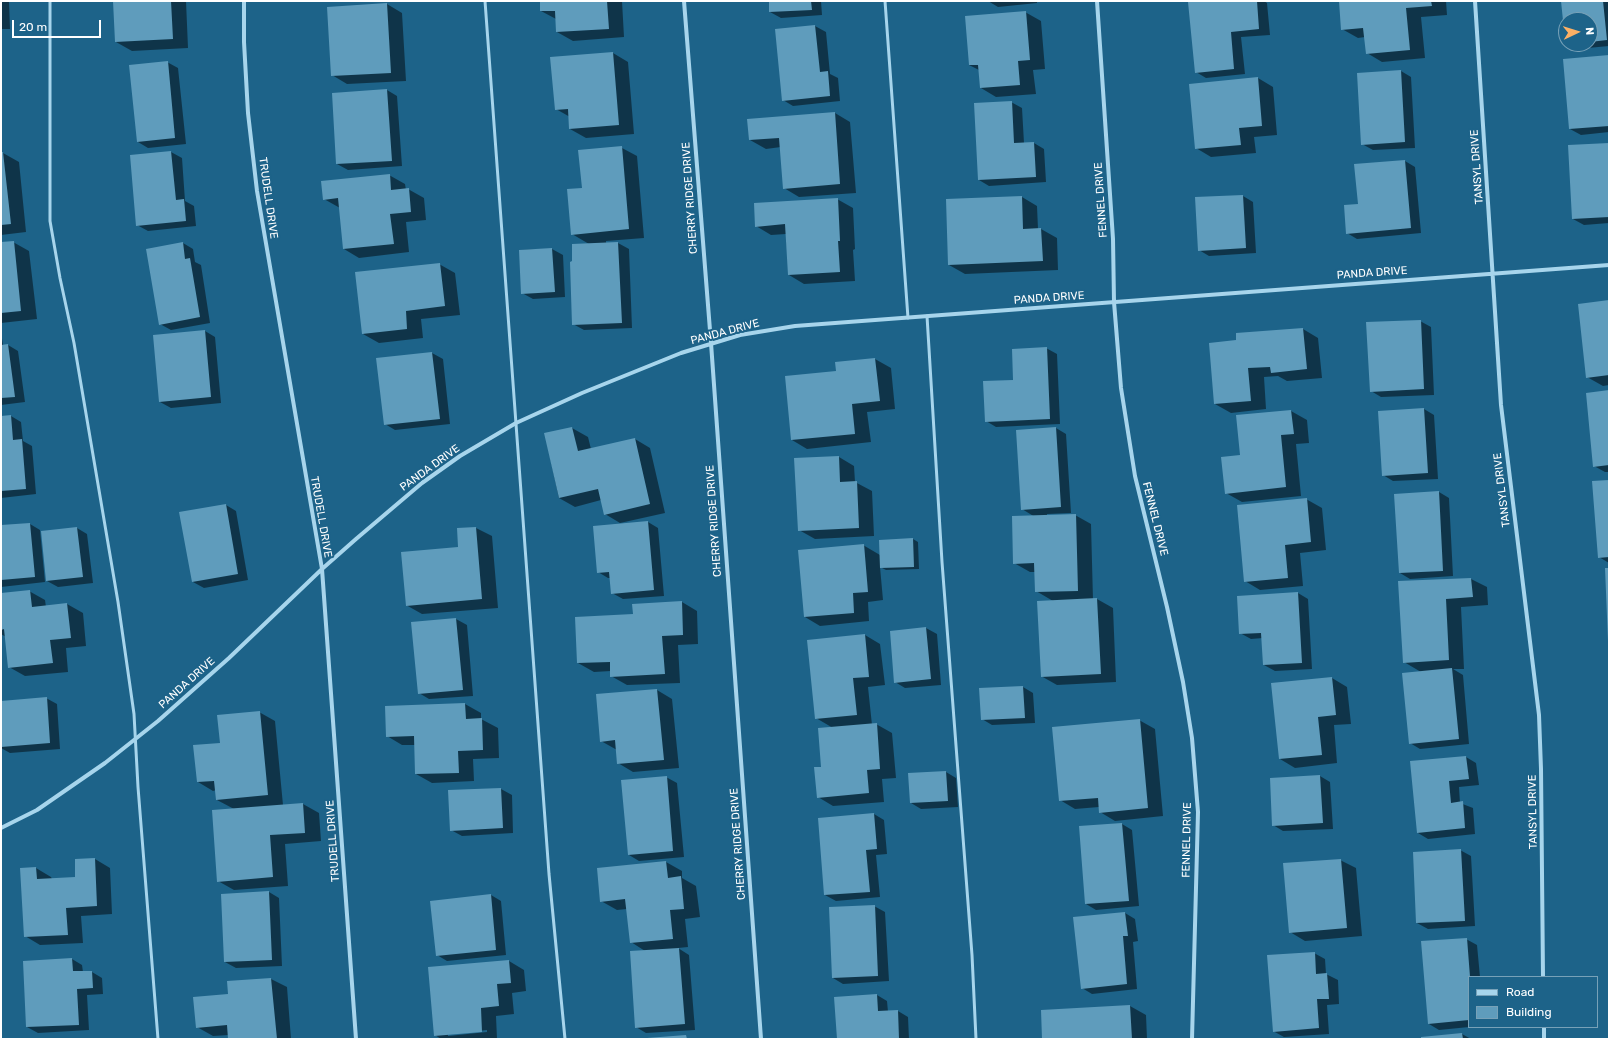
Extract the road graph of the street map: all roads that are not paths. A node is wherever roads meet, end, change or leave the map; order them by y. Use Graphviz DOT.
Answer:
graph roads {
  1 [pos="50,1"];
  2 [pos="244,1"];
  3 [pos="485,1"];
  4 [pos="684,1"];
  5 [pos="885,1"];
  6 [pos="1097,1"];
  7 [pos="1475,1"];
  8 [pos="1609,264"];
  9 [pos="1493,273"];
  10 [pos="1114,302"];
  11 [pos="927,316"];
  12 [pos="908,318"];
  13 [pos="711,343"];
  14 [pos="516,423"];
  15 [pos="322,569"];
  16 [pos="135,739"];
  17 [pos="1,828"];
  18 [pos="1543,976"];
  19 [pos="1544,1028"];
  20 [pos="158,1039"];
  21 [pos="356,1039"];
  22 [pos="565,1039"];
  23 [pos="761,1039"];
  24 [pos="976,1039"];
  25 [pos="1192,1039"];
  26 [pos="1544,1039"];
  1 -- 16 [label="lane"];
  2 -- 15 [label="street, TRUDELL DRIVE"];
  3 -- 14 [label="lane"];
  4 -- 13 [label="street, CHERRY RIDGE DRIVE"];
  5 -- 12 [label="lane"];
  6 -- 10 [label="street, FENNEL DRIVE"];
  7 -- 9 [label="street, TANSYL DRIVE"];
  8 -- 9 [label="street, PANDA DRIVE"];
  9 -- 10 [label="street, PANDA DRIVE"];
  9 -- 18 [label="street, TANSYL DRIVE"];
  10 -- 11 [label="street, PANDA DRIVE"];
  10 -- 25 [label="street, FENNEL DRIVE"];
  11 -- 12 [label="street, PANDA DRIVE"];
  11 -- 24 [label="lane"];
  12 -- 13 [label="street, PANDA DRIVE"];
  13 -- 14 [label="street, PANDA DRIVE"];
  13 -- 23 [label="street, CHERRY RIDGE DRIVE"];
  14 -- 15 [label="street, PANDA DRIVE"];
  14 -- 22 [label="lane"];
  15 -- 16 [label="street, PANDA DRIVE"];
  15 -- 21 [label="street, TRUDELL DRIVE"];
  16 -- 17 [label="street, PANDA DRIVE"];
  16 -- 20 [label="lane"];
  19 -- 26 [label="street"];
}
